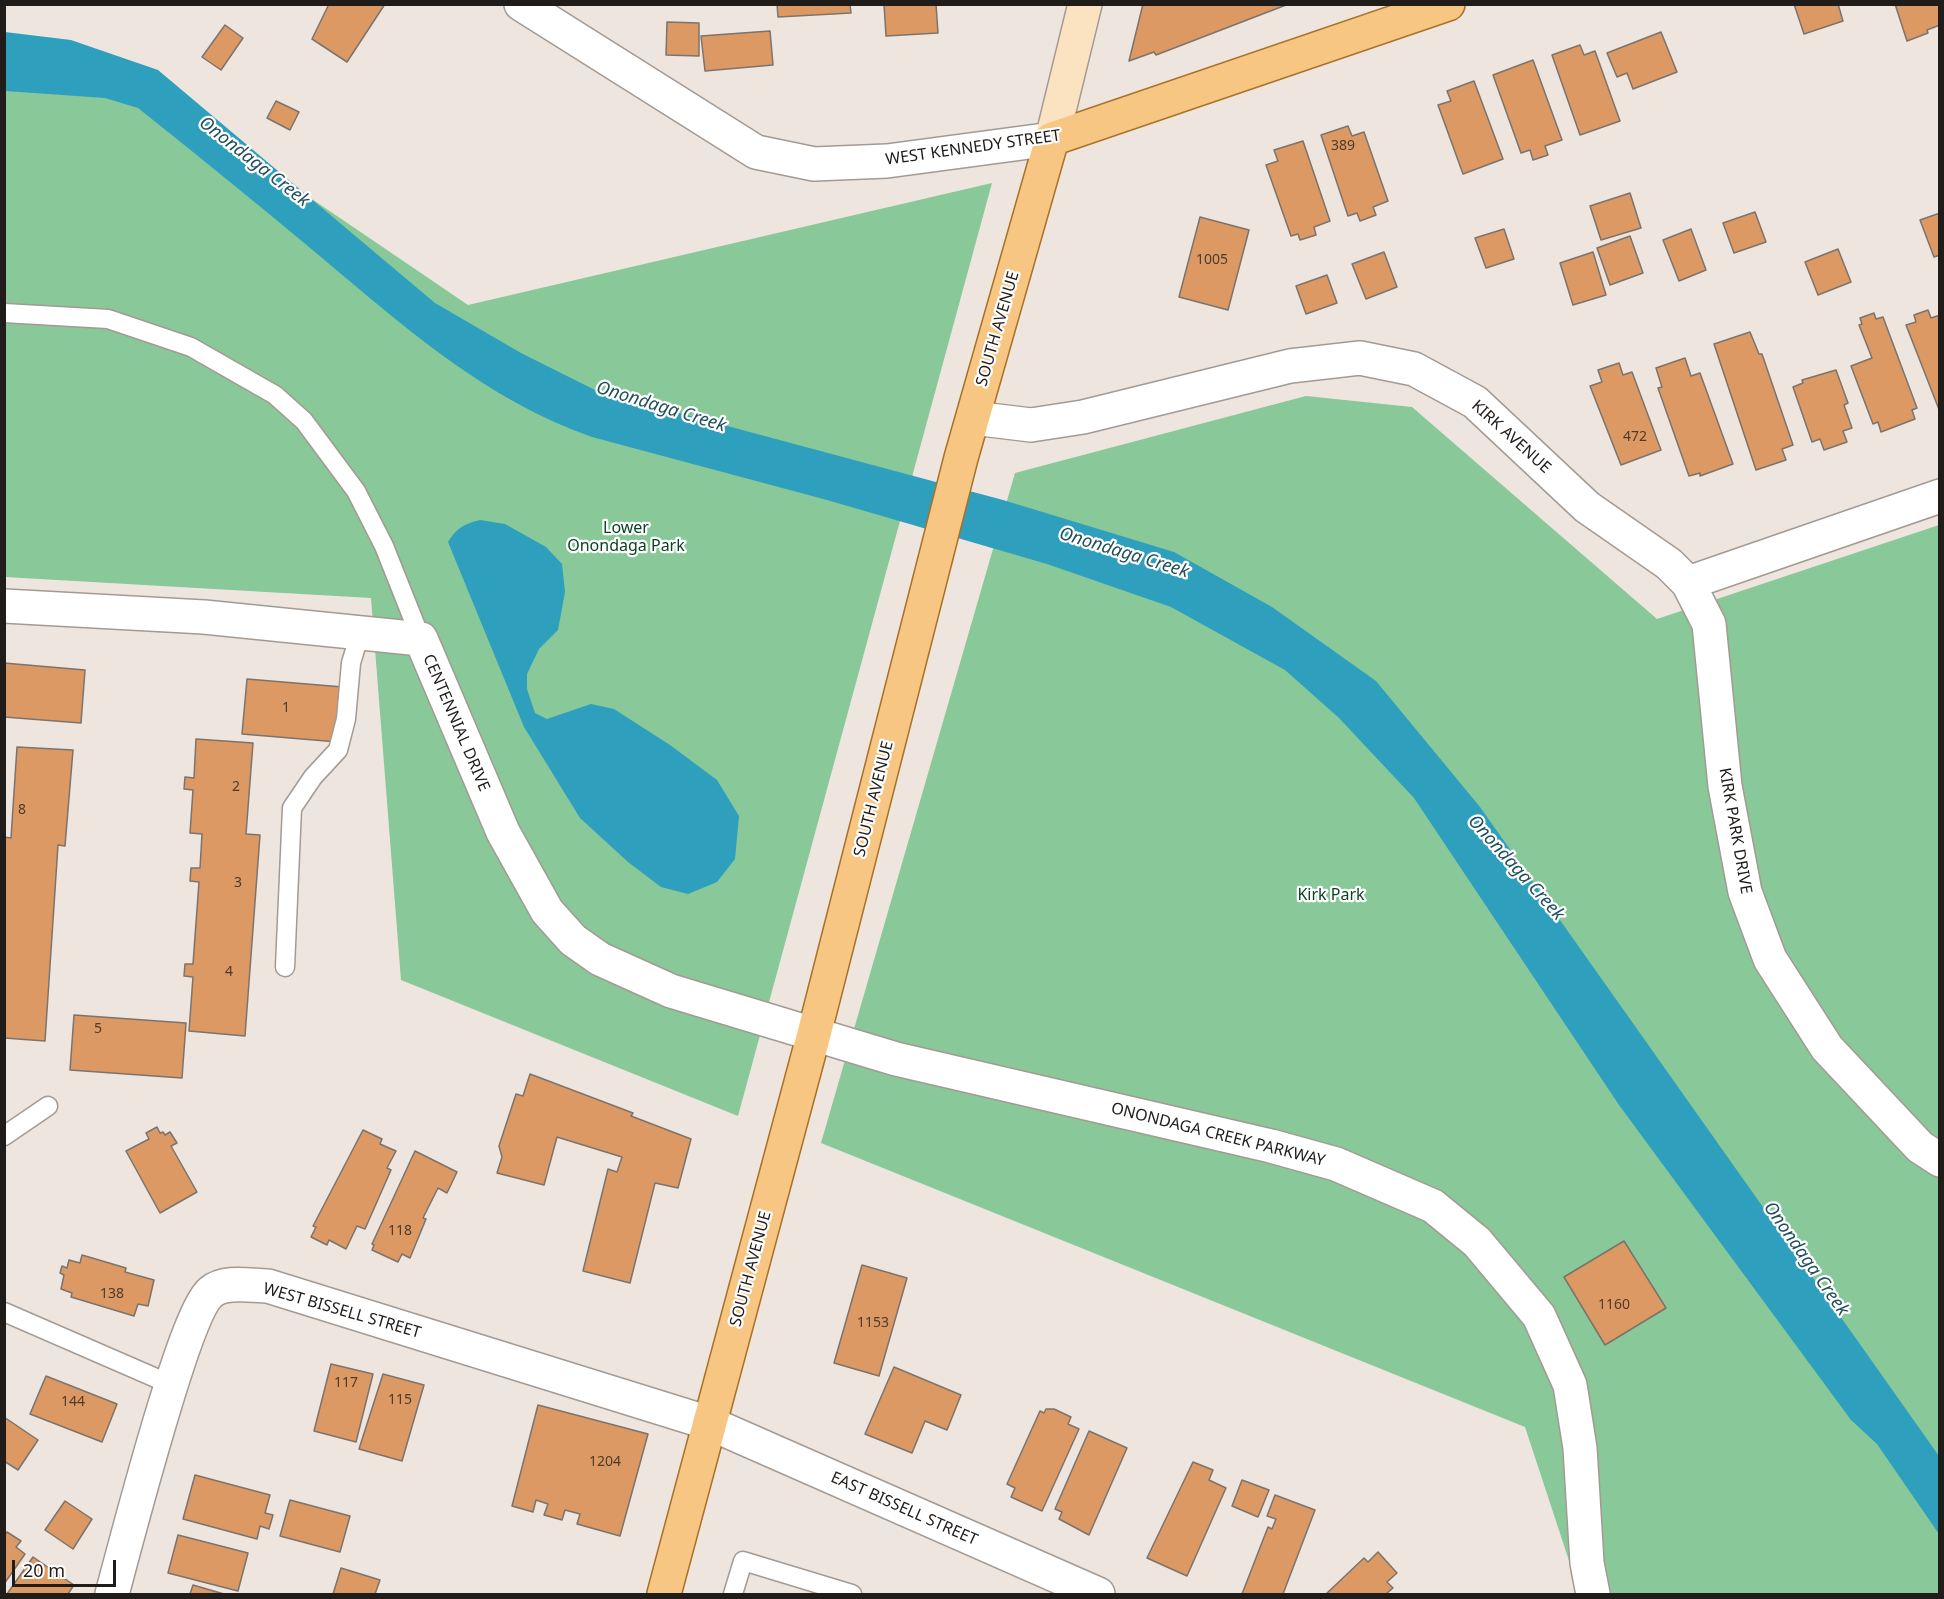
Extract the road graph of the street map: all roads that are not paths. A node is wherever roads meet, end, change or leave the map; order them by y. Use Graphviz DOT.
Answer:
graph roads {
  1 [pos="521,4"];
  2 [pos="1085,4"];
  3 [pos="1448,4"];
  4 [pos="1052,139"];
  5 [pos="4,313"];
  6 [pos="973,418"];
  7 [pos="1940,496"];
  8 [pos="1688,583"];
  9 [pos="4,606"];
  10 [pos="360,633"];
  11 [pos="421,639"];
  12 [pos="285,967"];
  13 [pos="814,1034"];
  14 [pos="48,1106"];
  15 [pos="4,1136"];
  16 [pos="1940,1160"];
  17 [pos="4,1312"];
  18 [pos="172,1385"];
  19 [pos="709,1423"];
  20 [pos="112,1594"];
  21 [pos="664,1594"];
  22 [pos="733,1594"];
  23 [pos="852,1594"];
  24 [pos="1098,1594"];
  25 [pos="1593,1594"];
  1 -- 4 [label="street, WEST KENNEDY STREET"];
  2 -- 4 [label="main road, SOUTH AVENUE"];
  3 -- 4 [label="main road, WEST KENNEDY STREET"];
  4 -- 6 [label="main road, SOUTH AVENUE"];
  5 -- 11 [label="lane"];
  6 -- 8 [label="street, KIRK AVENUE"];
  6 -- 13 [label="main road, SOUTH AVENUE"];
  7 -- 8 [label="street"];
  8 -- 16 [label="street, KIRK PARK DRIVE"];
  9 -- 10 [label="street, CENTENNIAL DRIVE"];
  10 -- 11 [label="street, CENTENNIAL DRIVE"];
  10 -- 12 [label="lane"];
  11 -- 13 [label="street, CENTENNIAL DRIVE"];
  13 -- 19 [label="main road, SOUTH AVENUE"];
  13 -- 25 [label="street, ONONDAGA CREEK PARKWAY"];
  14 -- 15 [label="lane"];
  17 -- 18 [label="lane"];
  18 -- 19 [label="street, WEST BISSELL STREET"];
  18 -- 20 [label="street, WEST BISSELL STREET"];
  19 -- 21 [label="main road, SOUTH AVENUE"];
  19 -- 24 [label="street, EAST BISSELL STREET"];
  22 -- 23 [label="lane"];
}
